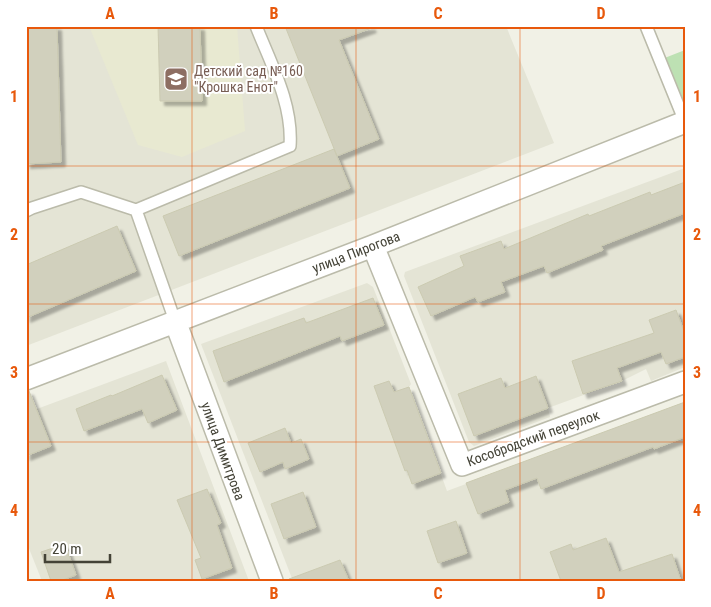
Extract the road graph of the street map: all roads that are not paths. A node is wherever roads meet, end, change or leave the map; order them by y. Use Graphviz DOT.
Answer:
graph roads {
  1 [pos="256,26"];
  2 [pos="646,26"];
  3 [pos="685,122"];
  4 [pos="136,210"];
  5 [pos="26,211"];
  6 [pos="373,246"];
  7 [pos="175,321"];
  8 [pos="26,379"];
  9 [pos="685,382"];
  10 [pos="272,581"];
  1 -- 4 [label="lane"];
  2 -- 3 [label="lane"];
  3 -- 6 [label="street, улица Пирогова"];
  4 -- 5 [label="lane"];
  4 -- 7 [label="lane"];
  6 -- 7 [label="street, улица Пирогова"];
  6 -- 9 [label="street, Кособродский переулок"];
  7 -- 8 [label="street, улица Пирогова"];
  7 -- 10 [label="street, улица Димитрова"];
}
